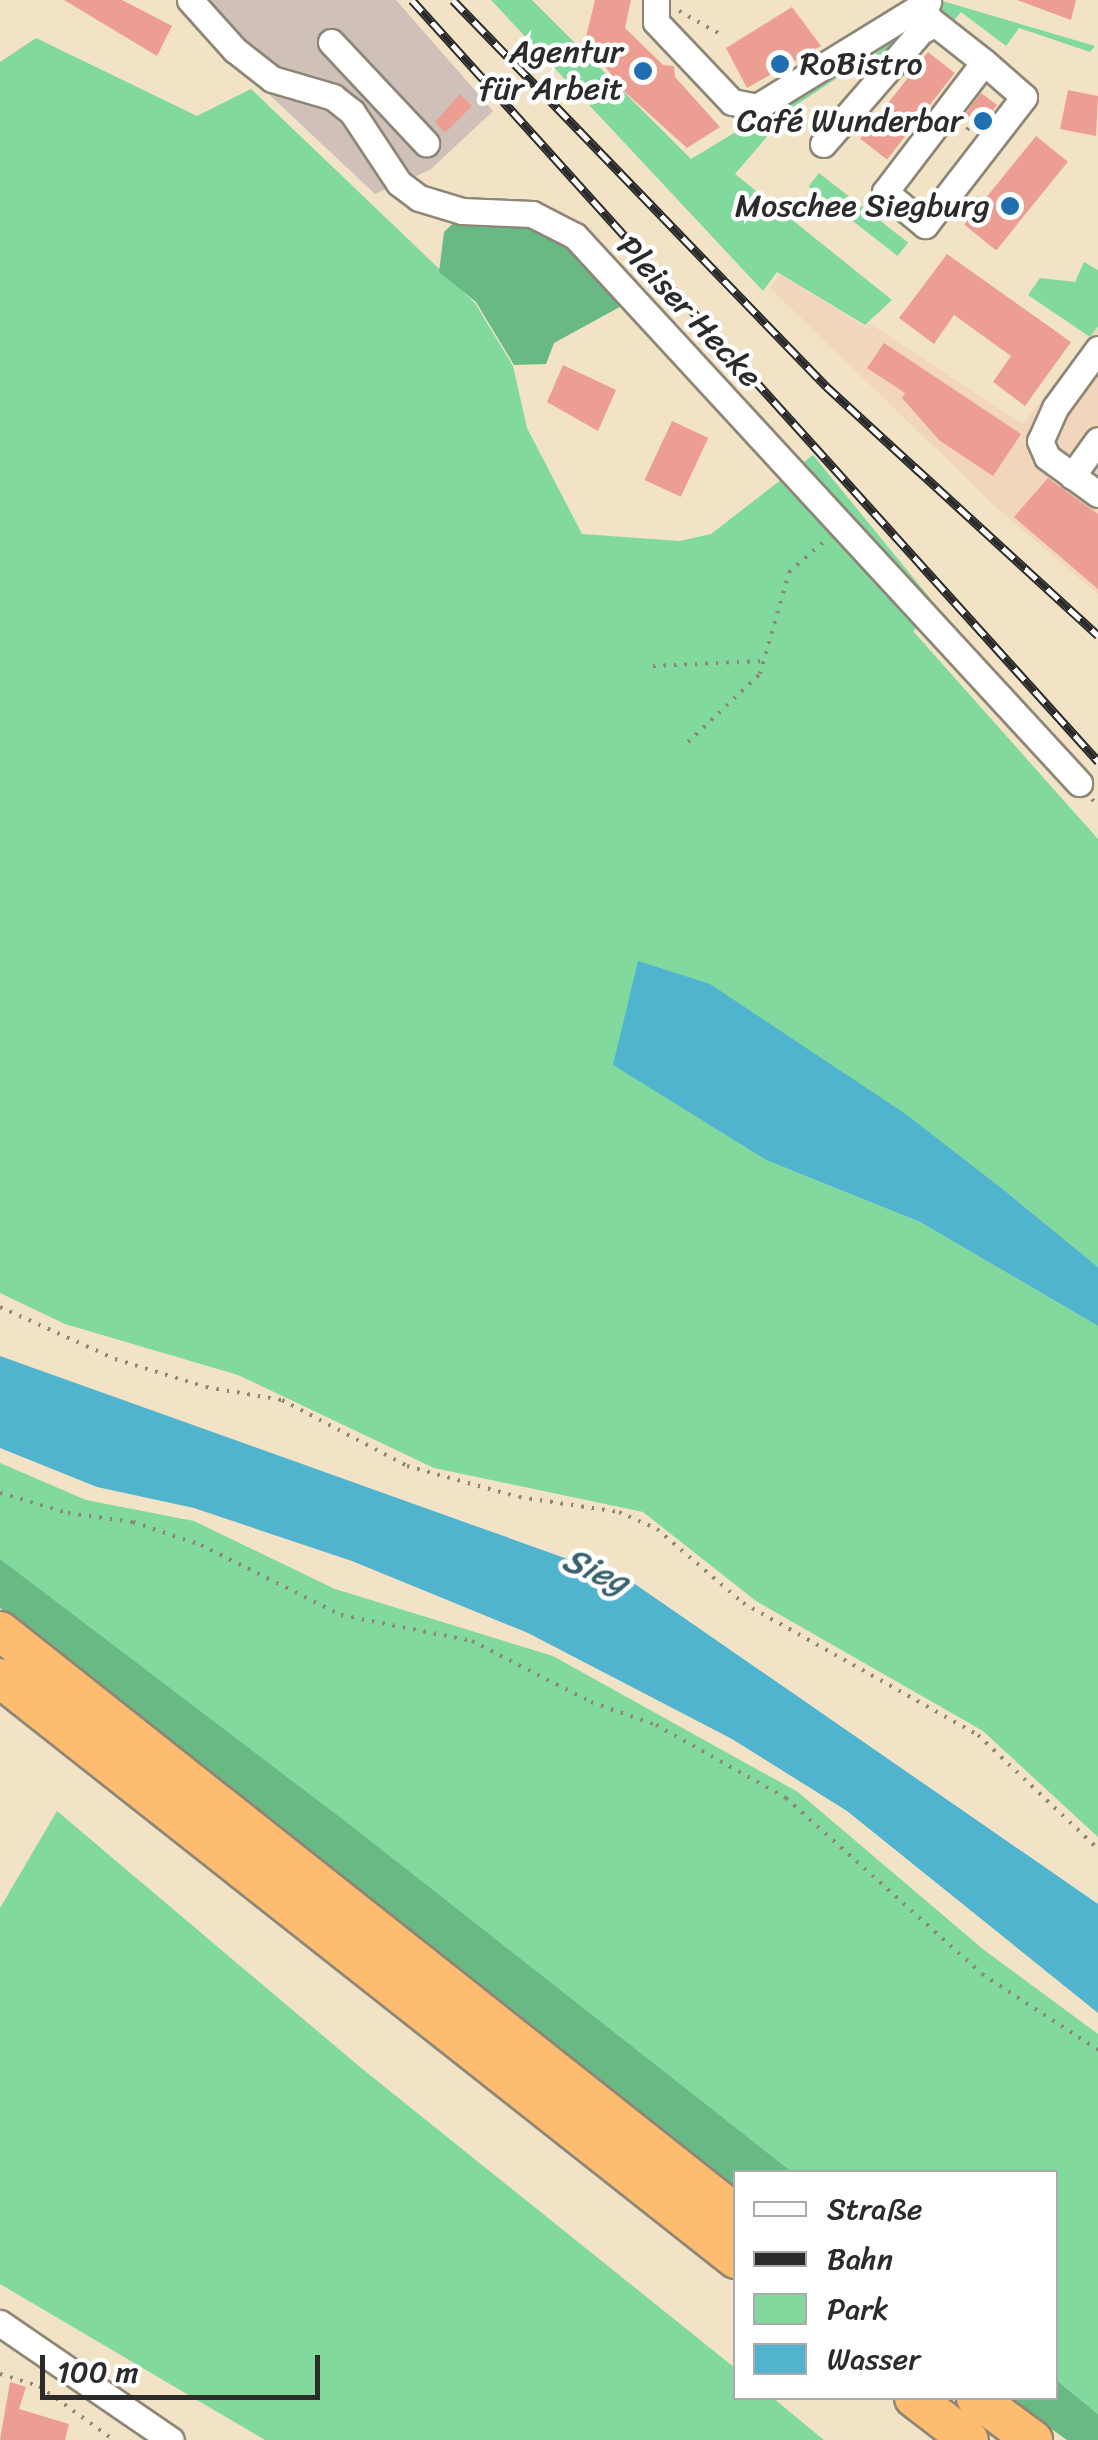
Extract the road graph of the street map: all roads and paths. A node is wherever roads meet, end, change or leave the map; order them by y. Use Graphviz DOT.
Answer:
graph roads {
  1 [pos="190,0"];
  2 [pos="656,2"];
  3 [pos="930,9"];
  4 [pos="718,33"];
  5 [pos="331,42"];
  6 [pos="984,62"];
  7 [pos="360,72"];
  8 [pos="334,97"];
  9 [pos="945,114"];
  10 [pos="974,120"];
  11 [pos="977,138"];
  12 [pos="426,143"];
  13 [pos="823,144"];
  14 [pos="1098,349"];
  15 [pos="1098,440"];
  16 [pos="1072,476"];
  17 [pos="1098,494"];
  18 [pos="842,526"];
  19 [pos="768,658"];
  20 [pos="653,666"];
  21 [pos="688,742"];
  22 [pos="1079,783"];
  23 [pos="0,1308"];
  24 [pos="0,1492"];
  25 [pos="0,1631"];
  26 [pos="0,1678"];
  27 [pos="1098,1849"];
  28 [pos="1098,2050"];
  29 [pos="733,2212"];
  30 [pos="733,2257"];
  31 [pos="0,2323"];
  32 [pos="0,2374"];
  33 [pos="917,2400"];
  34 [pos="979,2400"];
  35 [pos="114,2440"];
  36 [pos="171,2440"];
  37 [pos="969,2440"];
  38 [pos="1034,2440"];
  1 -- 8 [label="street"];
  2 -- 3 [label="street"];
  2 -- 4 [label="path"];
  3 -- 6 [label="street"];
  3 -- 13 [label="street"];
  5 -- 7 [label="street"];
  6 -- 9 [label="street"];
  6 -- 11 [label="street"];
  7 -- 8 [label="street"];
  7 -- 12 [label="street"];
  8 -- 18 [label="street, Pleiser Hecke"];
  9 -- 11 [label="path"];
  9 -- 11 [label="street"];
  10 -- 11 [label="path"];
  14 -- 16 [label="street"];
  15 -- 16 [label="street"];
  16 -- 17 [label="street"];
  18 -- 19 [label="path"];
  18 -- 22 [label="street, Pleiser Hecke"];
  19 -- 20 [label="path"];
  19 -- 21 [label="path"];
  23 -- 27 [label="path"];
  24 -- 28 [label="path"];
  25 -- 29 [label="highway"];
  26 -- 30 [label="highway"];
  31 -- 36 [label="street"];
  32 -- 35 [label="path"];
  33 -- 37 [label="highway"];
  34 -- 38 [label="highway"];
}
